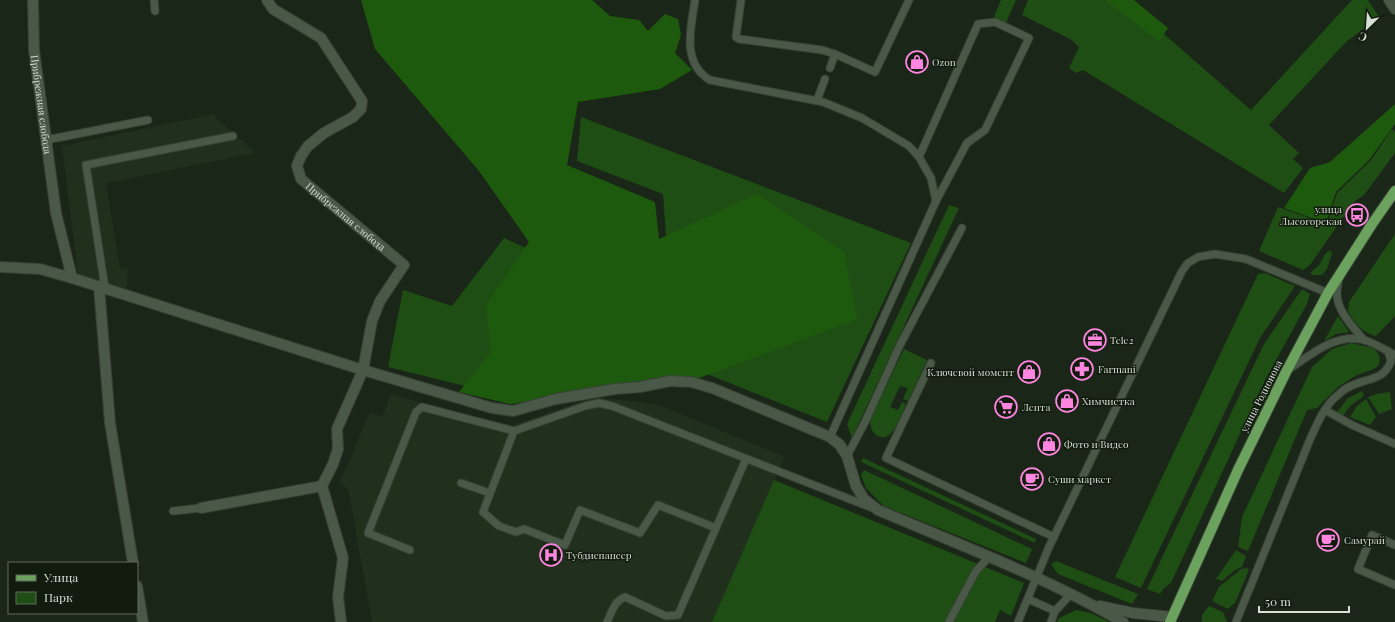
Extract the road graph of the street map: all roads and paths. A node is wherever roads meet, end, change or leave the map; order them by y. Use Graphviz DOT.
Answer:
graph roads {
  1 [pos="33,0"];
  2 [pos="154,0"];
  3 [pos="267,0"];
  4 [pos="695,0"];
  5 [pos="741,0"];
  6 [pos="909,0"];
  7 [pos="1389,0"];
  8 [pos="1395,9"];
  9 [pos="155,11"];
  10 [pos="835,54"];
  11 [pos="830,68"];
  12 [pos="825,79"];
  13 [pos="817,100"];
  14 [pos="148,120"];
  15 [pos="233,136"];
  16 [pos="46,140"];
  17 [pos="919,157"];
  18 [pos="1395,191"];
  19 [pos="936,200"];
  20 [pos="962,228"];
  21 [pos="0,267"];
  22 [pos="1339,276"];
  23 [pos="72,278"];
  24 [pos="102,287"];
  25 [pos="1328,293"];
  26 [pos="1364,340"];
  27 [pos="1392,353"];
  28 [pos="931,363"];
  29 [pos="363,370"];
  30 [pos="1286,372"];
  31 [pos="1325,410"];
  32 [pos="514,431"];
  33 [pos="830,437"];
  34 [pos="1395,444"];
  35 [pos="848,456"];
  36 [pos="746,459"];
  37 [pos="460,483"];
  38 [pos="322,486"];
  39 [pos="490,493"];
  40 [pos="201,508"];
  41 [pos="878,510"];
  42 [pos="173,511"];
  43 [pos="716,528"];
  44 [pos="1054,537"];
  45 [pos="1395,545"];
  46 [pos="410,550"];
  47 [pos="989,557"];
  48 [pos="133,562"];
  49 [pos="1037,578"];
  50 [pos="1395,585"];
  51 [pos="138,592"];
  52 [pos="1071,594"];
  53 [pos="1028,598"];
  54 [pos="1091,603"];
  55 [pos="1056,611"];
  56 [pos="1173,620"];
  57 [pos="143,622"];
  58 [pos="341,622"];
  59 [pos="607,622"];
  60 [pos="949,622"];
  61 [pos="1018,622"];
  62 [pos="1051,622"];
  63 [pos="1123,622"];
  64 [pos="1236,622"];
  1 -- 16 [label="street, Прибрежная слобода"];
  2 -- 9 [label="lane"];
  3 -- 29 [label="street, Прибрежная слобода"];
  4 -- 13 [label="lane"];
  5 -- 10 [label="lane"];
  6 -- 10 [label="lane"];
  7 -- 8 [label="street"];
  10 -- 11 [label="lane"];
  12 -- 13 [label="lane"];
  13 -- 17 [label="lane"];
  14 -- 16 [label="lane"];
  15 -- 24 [label="lane"];
  16 -- 23 [label="street, Прибрежная слобода"];
  17 -- 19 [label="lane"];
  17 -- 19 [label="lane"];
  18 -- 22 [label="main road, улица Родионова"];
  19 -- 33 [label="lane"];
  20 -- 35 [label="lane"];
  21 -- 23 [label="street"];
  22 -- 25 [label="main road, улица Родионова"];
  22 -- 26 [label="lane"];
  23 -- 24 [label="street"];
  24 -- 29 [label="street"];
  24 -- 48 [label="street"];
  25 -- 30 [label="main road, улица Родионова"];
  25 -- 44 [label="lane"];
  26 -- 27 [label="lane"];
  26 -- 30 [label="lane"];
  27 -- 31 [label="lane"];
  28 -- 44 [label="lane"];
  29 -- 33 [label="street"];
  29 -- 38 [label="street"];
  30 -- 56 [label="main road, улица Родионова"];
  31 -- 34 [label="lane"];
  31 -- 64 [label="lane"];
  32 -- 36 [label="lane"];
  32 -- 39 [label="lane"];
  32 -- 46 [label="lane"];
  33 -- 35 [label="street"];
  35 -- 41 [label="street"];
  36 -- 41 [label="lane"];
  36 -- 43 [label="lane"];
  37 -- 39 [label="lane"];
  38 -- 40 [label="street"];
  38 -- 58 [label="street"];
  39 -- 43 [label="lane"];
  40 -- 42 [label="lane"];
  41 -- 47 [label="street"];
  43 -- 59 [label="lane"];
  44 -- 49 [label="lane"];
  45 -- 50 [label="lane"];
  47 -- 49 [label="street"];
  47 -- 60 [label="lane"];
  49 -- 52 [label="street"];
  49 -- 53 [label="lane"];
  51 -- 57 [label="street"];
  52 -- 54 [label="street"];
  52 -- 55 [label="lane"];
  53 -- 55 [label="lane"];
  53 -- 61 [label="lane"];
  54 -- 56 [label="street"];
  54 -- 63 [label="street"];
  55 -- 62 [label="lane"];
}
